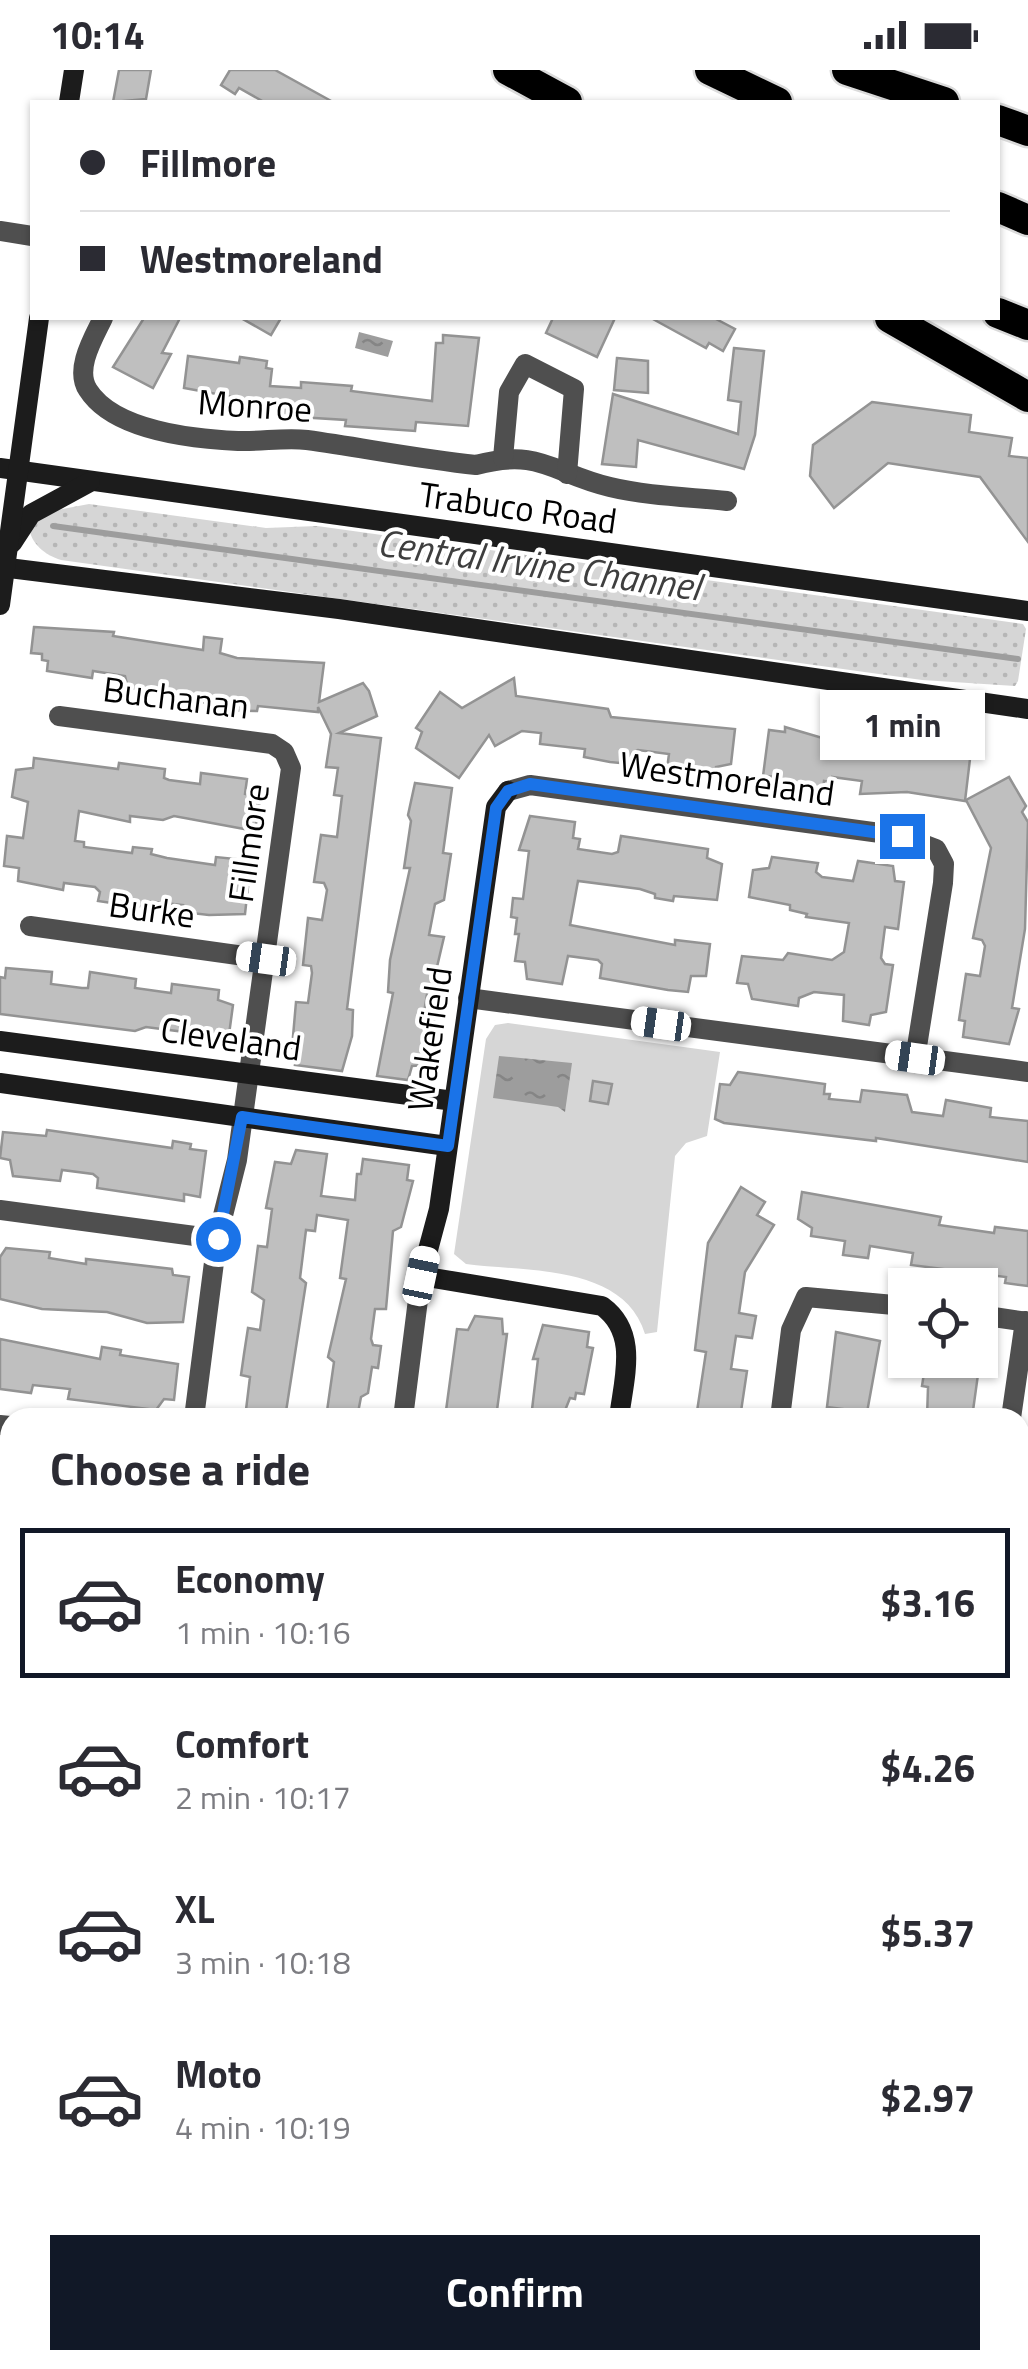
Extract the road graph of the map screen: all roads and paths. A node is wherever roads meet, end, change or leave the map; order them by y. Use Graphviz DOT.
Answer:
graph roads {
  1 [pos="74,70"];
  2 [pos="508,70"];
  3 [pos="710,70"];
  4 [pos="847,70"];
  5 [pos="70,100"];
  6 [pos="563,100"];
  7 [pos="773,100"];
  8 [pos="938,100"];
  9 [pos="1000,121"];
  10 [pos="1028,131"];
  11 [pos="1000,208"];
  12 [pos="1028,220"];
  13 [pos="0,231"];
  14 [pos="30,236"];
  15 [pos="1000,314"];
  16 [pos="39,320"];
  17 [pos="102,320"];
  18 [pos="893,320"];
  19 [pos="1028,325"];
  20 [pos="1028,397"];
  21 [pos="503,458"];
  22 [pos="9,470"];
  23 [pos="567,474"];
  24 [pos="90,482"];
  25 [pos="727,501"];
  26 [pos="0,516"];
  27 [pos="2,567"];
  28 [pos="0,605"];
  29 [pos="1028,611"];
  30 [pos="1028,709"];
  31 [pos="58,716"];
  32 [pos="284,752"];
  33 [pos="508,791"];
  34 [pos="30,926"];
  35 [pos="266,959"];
  36 [pos="468,998"];
  37 [pos="0,1041"];
  38 [pos="915,1058"];
  39 [pos="1028,1072"];
  40 [pos="249,1074"];
  41 [pos="0,1083"];
  42 [pos="454,1102"];
  43 [pos="242,1117"];
  44 [pos="448,1146"];
  45 [pos="0,1210"];
  46 [pos="218,1239"];
  47 [pos="421,1276"];
  48 [pos="888,1305"];
  49 [pos="998,1318"];
  50 [pos="1026,1322"];
  51 [pos="195,1408"];
  52 [pos="404,1408"];
  53 [pos="620,1408"];
  54 [pos="781,1408"];
  55 [pos="1013,1408"];
  1 -- 5 [label="main road"];
  2 -- 6 [label="highway"];
  3 -- 7 [label="highway"];
  4 -- 8 [label="highway"];
  9 -- 10 [label="highway"];
  11 -- 12 [label="highway"];
  13 -- 14 [label="street"];
  15 -- 19 [label="highway"];
  16 -- 22 [label="main road"];
  17 -- 21 [label="street, Monroe"];
  18 -- 20 [label="highway"];
  21 -- 23 [label="street, Monroe"];
  21 -- 23 [label="street"];
  22 -- 24 [label="main road, Trabuco Road"];
  22 -- 26 [label="main road"];
  22 -- 27 [label="main road"];
  23 -- 25 [label="street, Monroe"];
  24 -- 27 [label="main road"];
  24 -- 29 [label="main road, Trabuco Road"];
  27 -- 28 [label="main road"];
  27 -- 30 [label="main road"];
  31 -- 32 [label="street, Buchanan"];
  32 -- 35 [label="street, Fillmore"];
  33 -- 36 [label="main road, Wakefield"];
  33 -- 38 [label="street, Westmoreland"];
  34 -- 35 [label="street, Burke"];
  35 -- 40 [label="street, Fillmore"];
  36 -- 38 [label="street"];
  36 -- 42 [label="main road, Wakefield"];
  37 -- 40 [label="main road, Cleveland"];
  38 -- 39 [label="street"];
  40 -- 42 [label="main road, Cleveland"];
  40 -- 43 [label="street, Fillmore"];
  41 -- 43 [label="main road"];
  42 -- 44 [label="main road, Wakefield"];
  43 -- 44 [label="main road"];
  43 -- 46 [label="street, Fillmore"];
  44 -- 47 [label="main road, Wakefield"];
  45 -- 46 [label="street"];
  46 -- 51 [label="street, Fillmore"];
  47 -- 52 [label="street, Wakefield"];
  47 -- 53 [label="main road"];
  48 -- 54 [label="street"];
  49 -- 50 [label="street"];
  50 -- 55 [label="street"];
}
